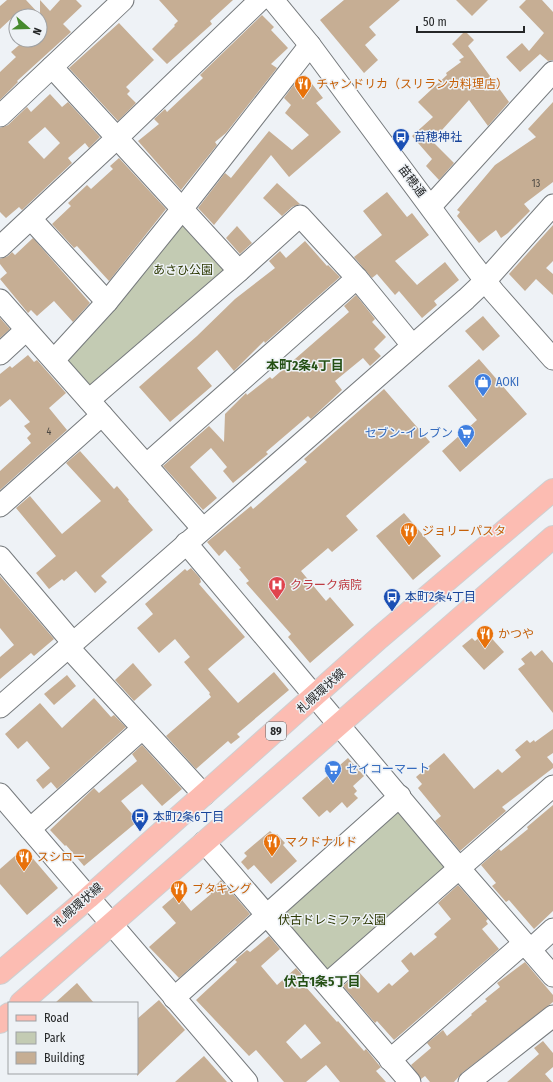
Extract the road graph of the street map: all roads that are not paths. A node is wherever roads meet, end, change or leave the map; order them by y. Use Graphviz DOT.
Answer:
graph roads {
  1 [pos="123,0"];
  2 [pos="260,0"];
  3 [pos="273,0"];
  4 [pos="310,45"];
  5 [pos="52,67"];
  6 [pos="553,72"];
  7 [pos="0,116"];
  8 [pos="118,137"];
  9 [pos="553,205"];
  10 [pos="431,206"];
  11 [pos="182,209"];
  12 [pos="31,219"];
  13 [pos="0,247"];
  14 [pos="239,272"];
  15 [pos="357,278"];
  16 [pos="486,280"];
  17 [pos="0,300"];
  18 [pos="107,302"];
  19 [pos="26,330"];
  20 [pos="412,345"];
  21 [pos="0,354"];
  22 [pos="553,359"];
  23 [pos="54,360"];
  24 [pos="89,400"];
  25 [pos="102,415"];
  26 [pos="147,464"];
  27 [pos="553,490"];
  28 [pos="0,506"];
  29 [pos="203,529"];
  30 [pos="553,536"];
  31 [pos="186,543"];
  32 [pos="0,557"];
  33 [pos="70,645"];
  34 [pos="4,696"];
  35 [pos="315,696"];
  36 [pos="339,725"];
  37 [pos="142,729"];
  38 [pos="553,786"];
  39 [pos="0,794"];
  40 [pos="204,795"];
  41 [pos="400,796"];
  42 [pos="30,828"];
  43 [pos="204,842"];
  44 [pos="459,868"];
  45 [pos="88,898"];
  46 [pos="268,915"];
  47 [pos="112,925"];
  48 [pos="553,929"];
  49 [pos="527,946"];
  50 [pos="0,973"];
  51 [pos="553,976"];
  52 [pos="327,984"];
  53 [pos="174,998"];
  54 [pos="22,1002"];
  55 [pos="8,1015"];
  56 [pos="553,1016"];
  57 [pos="0,1022"];
  58 [pos="390,1060"];
  59 [pos="247,1082"];
  60 [pos="410,1082"];
  61 [pos="469,1082"];
  1 -- 5 [label="street"];
  2 -- 8 [label="street"];
  3 -- 4 [label="street, 苗穂通"];
  4 -- 10 [label="street, 苗穂通"];
  4 -- 11 [label="street"];
  5 -- 7 [label="street"];
  5 -- 8 [label="street"];
  6 -- 10 [label="street"];
  8 -- 11 [label="street"];
  8 -- 12 [label="street"];
  9 -- 16 [label="street"];
  10 -- 16 [label="street, 苗穂通"];
  11 -- 14 [label="street"];
  11 -- 18 [label="street"];
  12 -- 13 [label="street"];
  12 -- 18 [label="street"];
  14 -- 15 [label="street"];
  14 -- 24 [label="street"];
  15 -- 20 [label="street"];
  15 -- 26 [label="street"];
  16 -- 20 [label="street"];
  16 -- 22 [label="street, 苗穂通"];
  17 -- 19 [label="street"];
  18 -- 23 [label="street"];
  19 -- 21 [label="street"];
  19 -- 23 [label="street"];
  20 -- 29 [label="street"];
  23 -- 24 [label="street"];
  24 -- 25 [label="street"];
  25 -- 26 [label="street"];
  25 -- 28 [label="street"];
  26 -- 29 [label="street"];
  27 -- 35 [label="main road, 札幌環状線 / 89"];
  29 -- 31 [label="street"];
  30 -- 36 [label="main road"];
  31 -- 33 [label="street"];
  31 -- 35 [label="street"];
  32 -- 33 [label="street"];
  33 -- 34 [label="street"];
  33 -- 37 [label="street"];
  35 -- 36 [label="street"];
  35 -- 40 [label="main road, 札幌環状線 / 89"];
  36 -- 41 [label="street"];
  36 -- 43 [label="main road"];
  37 -- 40 [label="street"];
  37 -- 42 [label="street"];
  38 -- 44 [label="street"];
  39 -- 42 [label="street"];
  40 -- 45 [label="main road, 札幌環状線 / 89"];
  41 -- 44 [label="street"];
  41 -- 46 [label="street"];
  42 -- 45 [label="street"];
  43 -- 46 [label="street"];
  43 -- 47 [label="main road"];
  44 -- 49 [label="street"];
  44 -- 52 [label="street"];
  45 -- 47 [label="street"];
  45 -- 50 [label="main road, 札幌環状線 / 89"];
  46 -- 52 [label="street"];
  46 -- 53 [label="street"];
  47 -- 53 [label="street"];
  47 -- 54 [label="main road"];
  48 -- 49 [label="street"];
  49 -- 51 [label="street"];
  49 -- 58 [label="street"];
  52 -- 58 [label="street"];
  53 -- 59 [label="street"];
  55 -- 57 [label="main road"];
  56 -- 61 [label="street"];
  58 -- 60 [label="street"];
}
